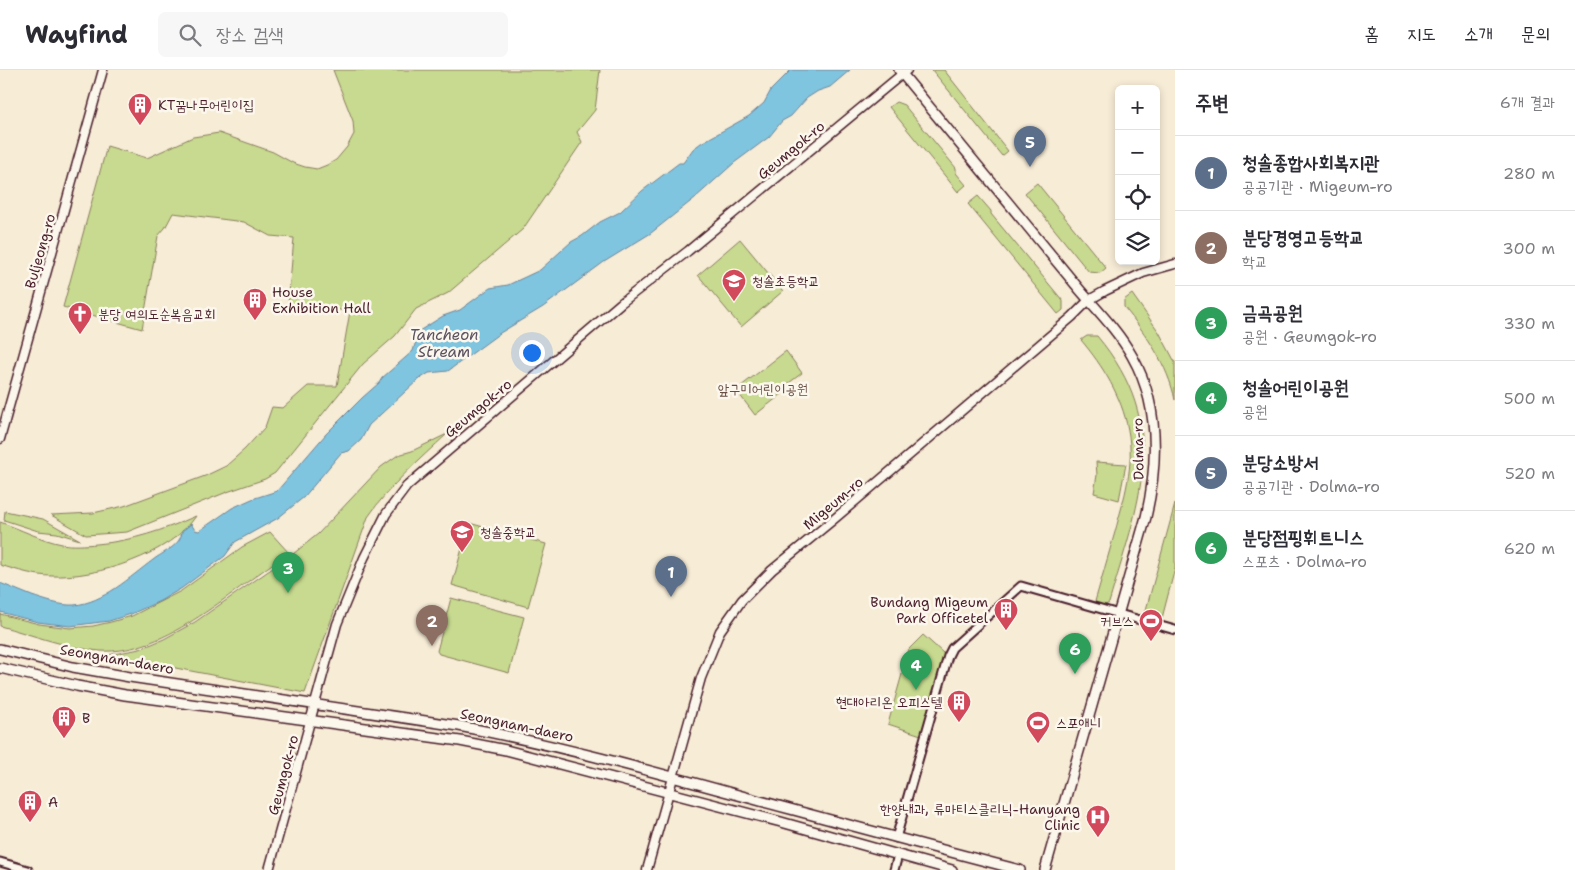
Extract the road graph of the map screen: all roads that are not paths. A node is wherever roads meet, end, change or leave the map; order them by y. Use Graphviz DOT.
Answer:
graph roads {
  1 [pos="103,70"];
  2 [pos="903,71"];
  3 [pos="1175,264"];
  4 [pos="1089,300"];
  5 [pos="0,439"];
  6 [pos="1118,614"];
  7 [pos="1175,630"];
  8 [pos="0,649"];
  9 [pos="0,668"];
  10 [pos="315,705"];
  11 [pos="310,720"];
  12 [pos="674,777"];
  13 [pos="669,793"];
  14 [pos="896,838"];
  15 [pos="898,855"];
  16 [pos="0,862"];
  17 [pos="28,870"];
  18 [pos="269,870"];
  19 [pos="647,870"];
  20 [pos="894,870"];
  21 [pos="952,870"];
  22 [pos="1020,870"];
  23 [pos="1045,870"];
  1 -- 5 [label="main road, Buljeong-ro"];
  2 -- 4 [label="main road, Dolma-ro"];
  2 -- 10 [label="main road, Geumgok-ro"];
  3 -- 4 [label="main road, Migeum-ro"];
  4 -- 6 [label="main road, Dolma-ro"];
  4 -- 12 [label="main road, Migeum-ro"];
  6 -- 7 [label="street"];
  6 -- 14 [label="street"];
  6 -- 23 [label="main road, Dolma-ro"];
  8 -- 10 [label="main road, Seongnam-daero"];
  9 -- 11 [label="main road, Seongnam-daero"];
  10 -- 11 [label="main road, Geumgok-ro"];
  10 -- 12 [label="main road, Seongnam-daero"];
  11 -- 13 [label="main road, Seongnam-daero"];
  11 -- 18 [label="main road, Geumgok-ro"];
  12 -- 13 [label="main road, Migeum-ro"];
  12 -- 14 [label="main road, Seongnam-daero"];
  13 -- 15 [label="main road, Seongnam-daero"];
  13 -- 19 [label="main road, Migeum-ro"];
  14 -- 22 [label="main road, Seongnam-daero"];
  15 -- 20 [label="street"];
  15 -- 21 [label="main road, Seongnam-daero"];
  16 -- 17 [label="street"];
}
